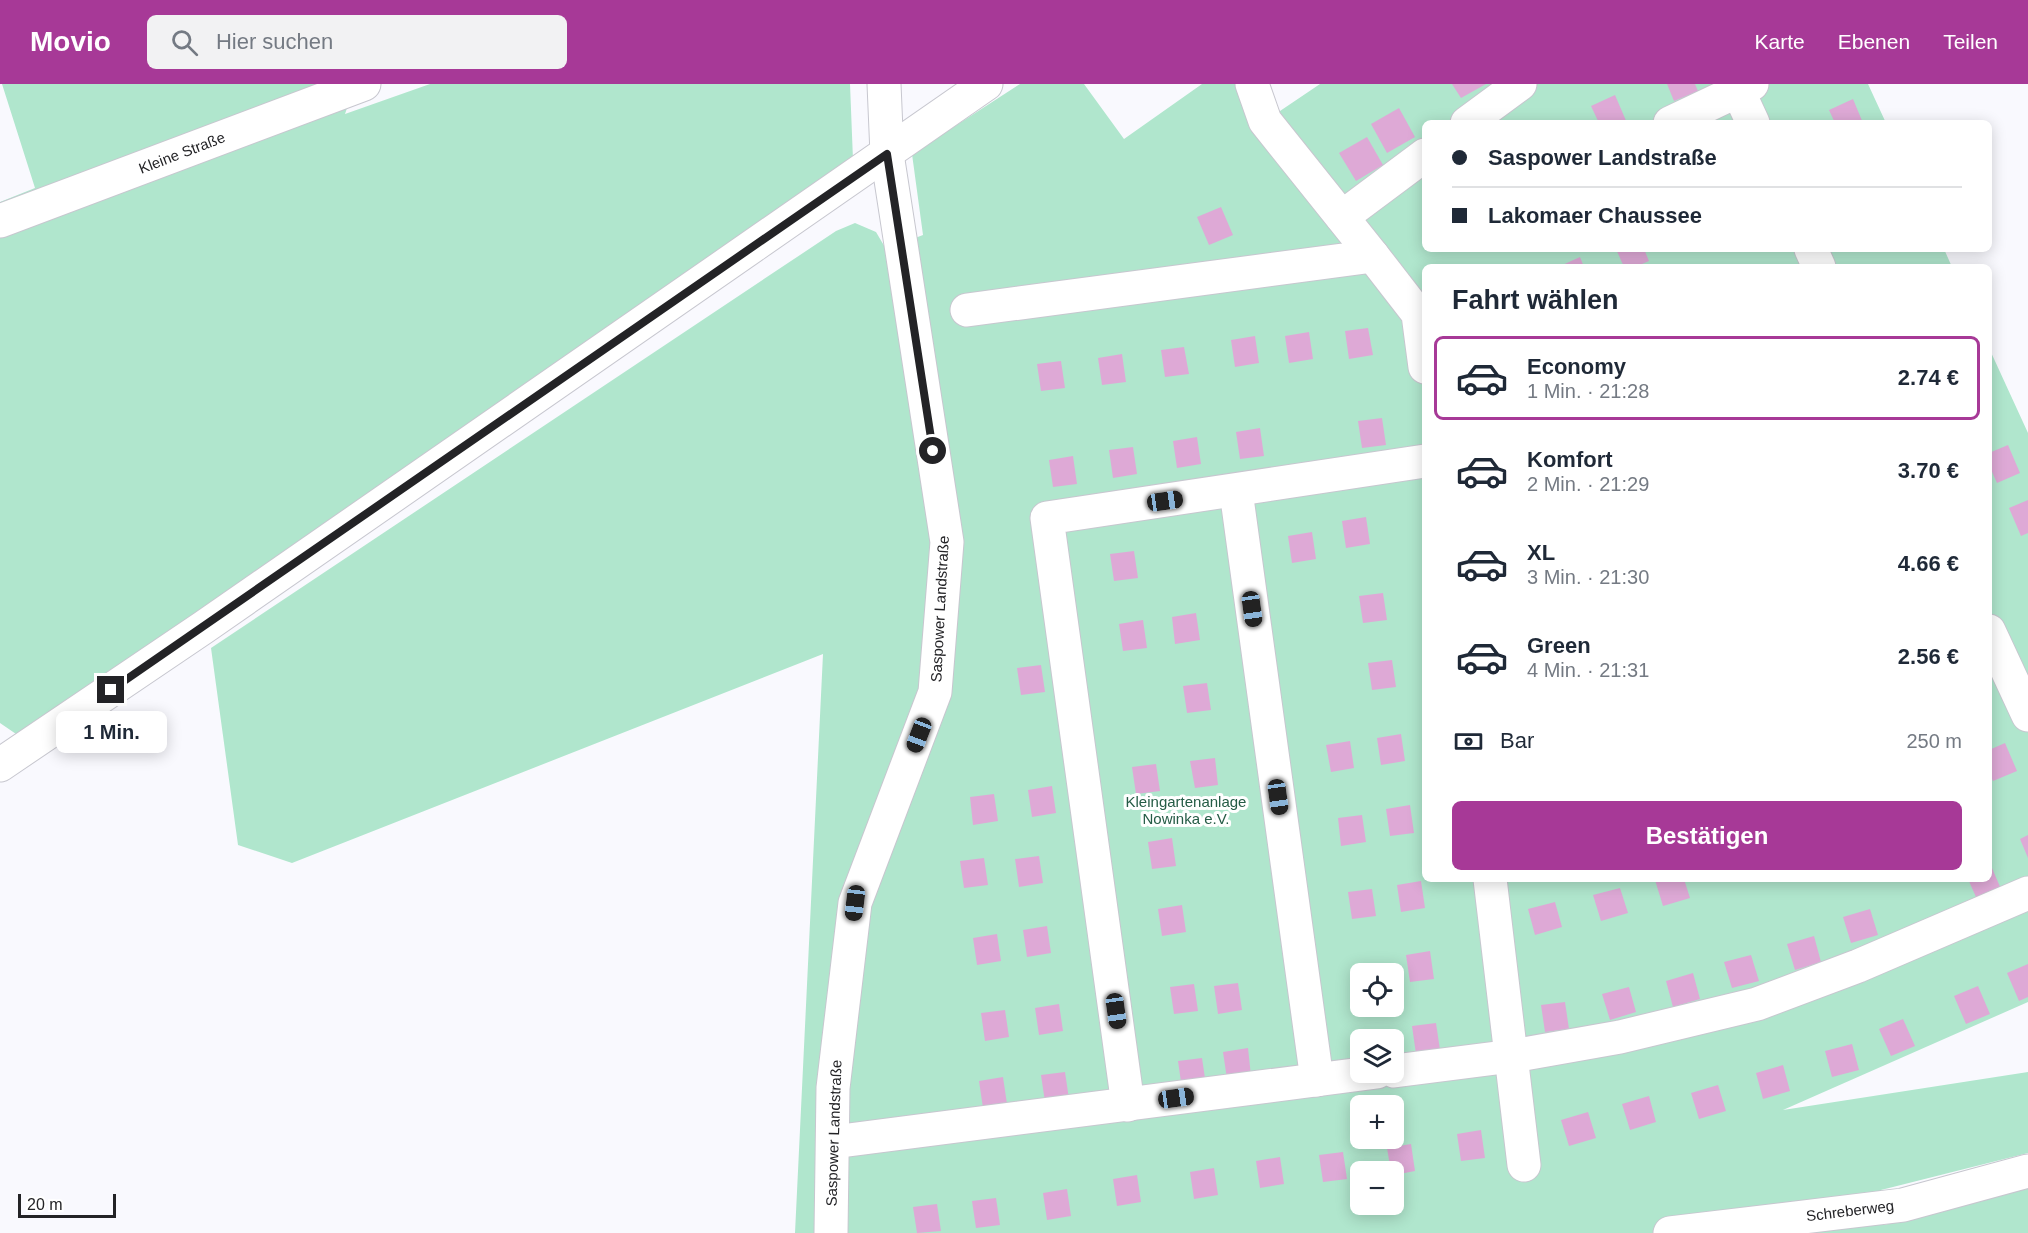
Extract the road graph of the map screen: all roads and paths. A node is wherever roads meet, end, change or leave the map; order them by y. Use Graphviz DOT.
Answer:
graph roads {
  1 [pos="364,84"];
  2 [pos="884,84"];
  3 [pos="986,84"];
  4 [pos="1252,84"];
  5 [pos="1520,84"];
  6 [pos="1742,86"];
  7 [pos="1471,120"];
  8 [pos="1676,120"];
  9 [pos="1752,120"];
  10 [pos="887,154"];
  11 [pos="1422,157"];
  12 [pos="1342,217"];
  13 [pos="0,221"];
  14 [pos="1373,256"];
  15 [pos="968,310"];
  16 [pos="1422,344"];
  17 [pos="1422,461"];
  18 [pos="1236,491"];
  19 [pos="1992,645"];
  20 [pos="1999,678"];
  21 [pos="2028,715"];
  22 [pos="0,765"];
  23 [pos="1490,882"];
  24 [pos="2028,893"];
  25 [pos="1512,1056"];
  26 [pos="1404,1070"];
  27 [pos="1350,1076"];
  28 [pos="1317,1080"];
  29 [pos="1128,1105"];
  30 [pos="833,1142"];
  31 [pos="1524,1165"];
  32 [pos="2028,1171"];
  33 [pos="831,1233"];
  34 [pos="1670,1233"];
  1 -- 13 [label="street, Kleine Straße"];
  2 -- 10 [label="street, Saspower Landstraße"];
  3 -- 10 [label="street"];
  4 -- 12 [label="street"];
  5 -- 7 [label="street"];
  6 -- 8 [label="street"];
  6 -- 9 [label="street"];
  10 -- 22 [label="street"];
  10 -- 30 [label="street, Saspower Landstraße"];
  11 -- 12 [label="street"];
  12 -- 14 [label="street"];
  14 -- 15 [label="street"];
  14 -- 16 [label="street"];
  17 -- 18 [label="street"];
  18 -- 28 [label="street"];
  18 -- 29 [label="street"];
  19 -- 20 [label="street"];
  20 -- 21 [label="street"];
  23 -- 25 [label="street"];
  24 -- 25 [label="street"];
  25 -- 26 [label="street"];
  25 -- 31 [label="street"];
  27 -- 28 [label="street"];
  28 -- 29 [label="street"];
  29 -- 30 [label="street"];
  30 -- 33 [label="street, Saspower Landstraße"];
  32 -- 34 [label="street, Schreberweg"];
}
